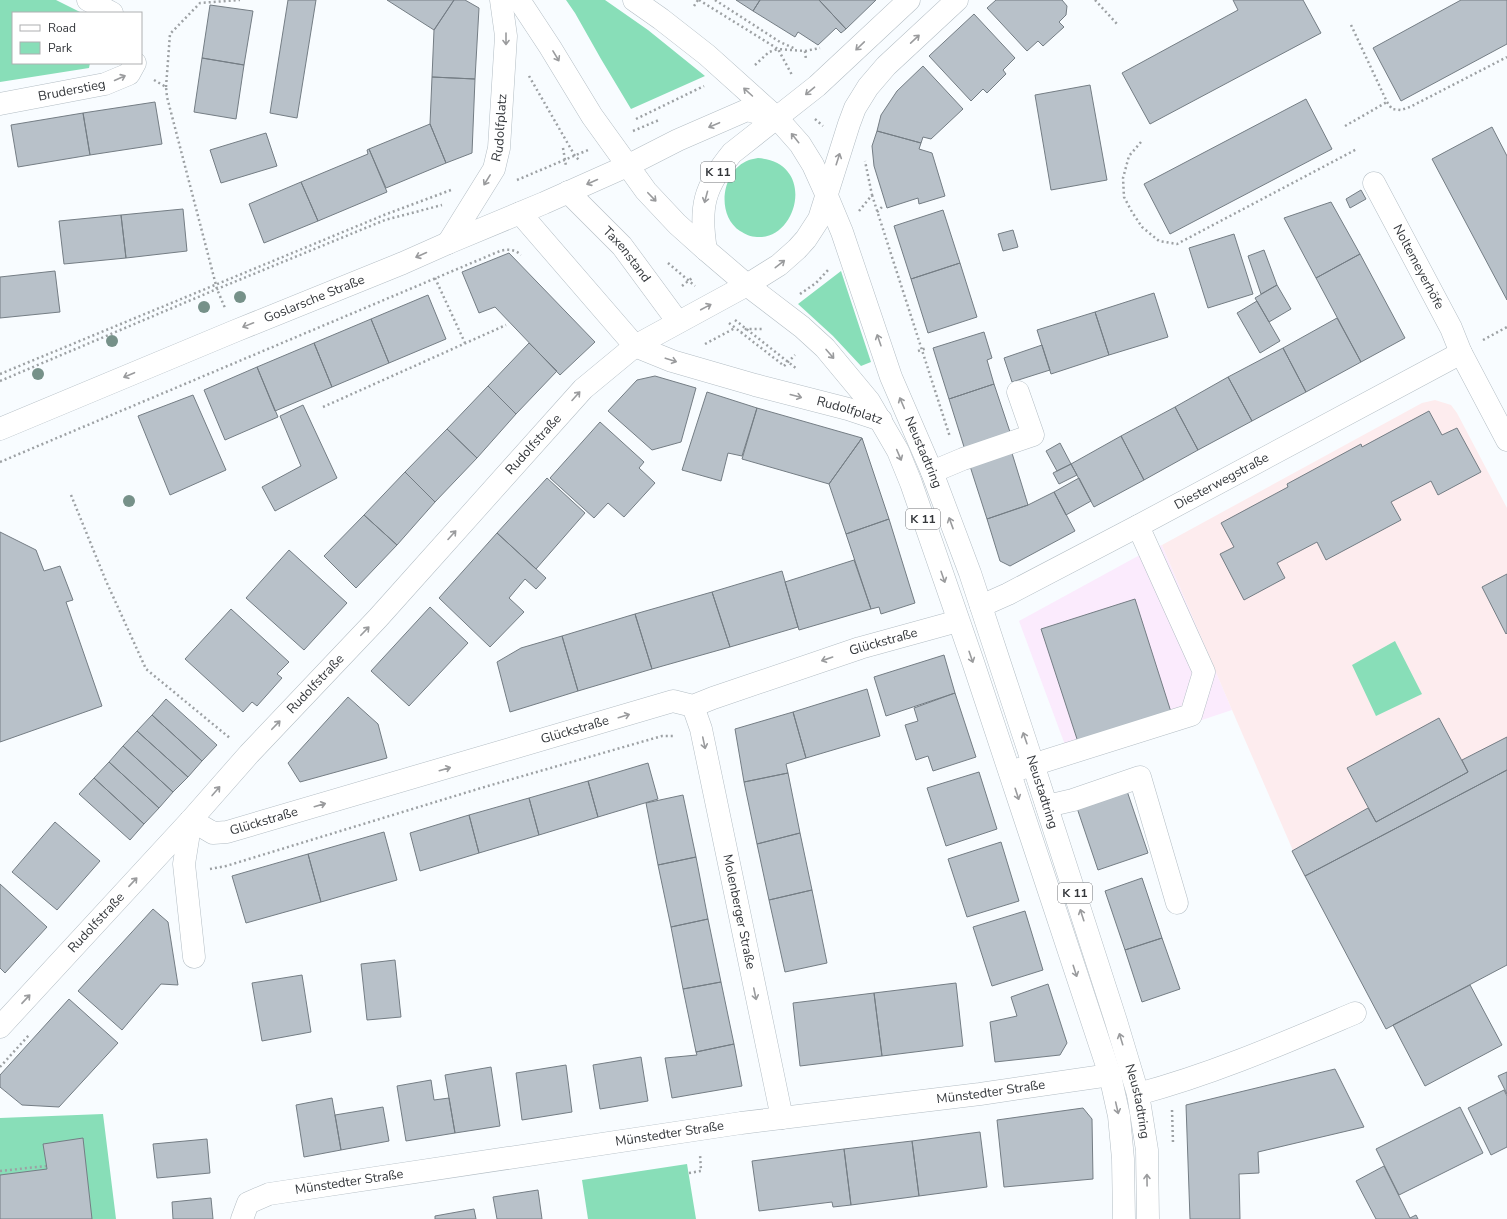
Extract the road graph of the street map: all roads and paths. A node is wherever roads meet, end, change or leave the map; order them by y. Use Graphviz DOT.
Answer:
graph roads {
  1 [pos="88,0"];
  2 [pos="240,0"];
  3 [pos="501,0"];
  4 [pos="519,0"];
  5 [pos="634,0"];
  6 [pos="699,0"];
  7 [pos="714,0"];
  8 [pos="909,0"];
  9 [pos="957,0"];
  10 [pos="1095,0"];
  11 [pos="694,6"];
  12 [pos="110,12"];
  13 [pos="1118,25"];
  14 [pos="1350,25"];
  15 [pos="765,32"];
  16 [pos="760,38"];
  17 [pos="778,49"];
  18 [pos="804,51"];
  19 [pos="1507,56"];
  20 [pos="806,60"];
  21 [pos="134,65"];
  22 [pos="737,82"];
  23 [pos="707,85"];
  24 [pos="166,88"];
  25 [pos="1387,102"];
  26 [pos="0,104"];
  27 [pos="777,118"];
  28 [pos="636,119"];
  29 [pos="660,119"];
  30 [pos="1345,126"];
  31 [pos="609,140"];
  32 [pos="1141,142"];
  33 [pos="563,148"];
  34 [pos="1357,149"];
  35 [pos="565,160"];
  36 [pos="566,166"];
  37 [pos="627,166"];
  38 [pos="512,182"];
  39 [pos="1374,183"];
  40 [pos="468,191"];
  41 [pos="568,192"];
  42 [pos="827,196"];
  43 [pos="882,207"];
  44 [pos="877,212"];
  45 [pos="520,213"];
  46 [pos="448,243"];
  47 [pos="706,250"];
  48 [pos="424,254"];
  49 [pos="523,257"];
  50 [pos="831,267"];
  51 [pos="692,278"];
  52 [pos="436,279"];
  53 [pos="747,285"];
  54 [pos="216,286"];
  55 [pos="681,287"];
  56 [pos="798,296"];
  57 [pos="678,322"];
  58 [pos="729,323"];
  59 [pos="506,325"];
  60 [pos="735,328"];
  61 [pos="765,329"];
  62 [pos="465,343"];
  63 [pos="635,346"];
  64 [pos="701,346"];
  65 [pos="927,348"];
  66 [pos="918,351"];
  67 [pos="1461,353"];
  68 [pos="795,355"];
  69 [pos="784,366"];
  70 [pos="0,374"];
  71 [pos="0,381"];
  72 [pos="1018,392"];
  73 [pos="323,407"];
  74 [pos="881,420"];
  75 [pos="0,429"];
  76 [pos="1507,440"];
  77 [pos="0,462"];
  78 [pos="932,472"];
  79 [pos="71,495"];
  80 [pos="1138,526"];
  81 [pos="981,606"];
  82 [pos="958,621"];
  83 [pos="692,706"];
  84 [pos="673,736"];
  85 [pos="235,742"];
  86 [pos="1033,764"];
  87 [pos="1010,772"];
  88 [pos="1047,806"];
  89 [pos="190,820"];
  90 [pos="184,864"];
  91 [pos="1177,903"];
  92 [pos="194,957"];
  93 [pos="1355,1013"];
  94 [pos="0,1027"];
  95 [pos="1110,1076"];
  96 [pos="1138,1094"];
  97 [pos="782,1118"];
  98 [pos="699,1147"];
  99 [pos="46,1166"];
  100 [pos="0,1171"];
  101 [pos="689,1173"];
  102 [pos="242,1219"];
  103 [pos="1124,1219"];
  104 [pos="1148,1219"];
  1 -- 12 [label="street"];
  2 -- 24 [label="path"];
  3 -- 40 [label="street, Rudolfplatz, one-way"];
  4 -- 31 [label="street, Rudolfplatz, one-way"];
  5 -- 22 [label="street"];
  6 -- 11 [label="path"];
  6 -- 16 [label="path"];
  7 -- 15 [label="path"];
  8 -- 27 [label="street, K 11, one-way"];
  42 -- 9 [label="street, one-way"];
  10 -- 13 [label="path"];
  14 -- 25 [label="path"];
  15 -- 16 [label="path"];
  15 -- 17 [label="path"];
  16 -- 17 [label="path"];
  17 -- 22 [label="path"];
  18 -- 20 [label="path"];
  19 -- 25 [label="path"];
  21 -- 24 [label="path"];
  26 -- 21 [label="street, Bruderstieg, one-way"];
  27 -- 22 [label="street, one-way"];
  23 -- 28 [label="path"];
  24 -- 54 [label="path"];
  25 -- 30 [label="path"];
  27 -- 37 [label="street, one-way"];
  42 -- 27 [label="street, one-way"];
  27 -- 47 [label="street, K 11, one-way"];
  29 -- 31 [label="path"];
  31 -- 35 [label="path"];
  31 -- 37 [label="street, Rudolfplatz"];
  32 -- 34 [label="path"];
  33 -- 35 [label="path"];
  35 -- 36 [label="path"];
  35 -- 38 [label="path"];
  37 -- 41 [label="street, Goslarsche Straße, one-way"];
  37 -- 47 [label="street, Rudolfplatz, one-way"];
  39 -- 67 [label="street, Noltemeyerhöfe"];
  40 -- 46 [label="street, Rudolfplatz"];
  40 -- 54 [label="path"];
  40 -- 71 [label="path"];
  41 -- 45 [label="street, Goslarsche Straße"];
  41 -- 57 [label="street, Taxenstand"];
  53 -- 42 [label="street, one-way"];
  78 -- 42 [label="street, Neustadtring / K 11, one-way"];
  43 -- 44 [label="path"];
  45 -- 46 [label="street, Goslarsche Straße"];
  45 -- 63 [label="street, Rudolfplatz"];
  46 -- 48 [label="street, Goslarsche Straße"];
  47 -- 53 [label="street, Rudolfplatz / K 11"];
  48 -- 52 [label="path"];
  48 -- 75 [label="street, Goslarsche Straße, one-way"];
  49 -- 52 [label="path"];
  50 -- 56 [label="path"];
  51 -- 55 [label="path"];
  52 -- 62 [label="path"];
  52 -- 77 [label="path"];
  57 -- 53 [label="street, one-way"];
  53 -- 74 [label="street, Rudolfplatz / K 11, one-way"];
  54 -- 70 [label="path"];
  57 -- 63 [label="street"];
  58 -- 60 [label="path"];
  59 -- 62 [label="path"];
  60 -- 61 [label="path"];
  60 -- 64 [label="path"];
  62 -- 73 [label="path"];
  63 -- 74 [label="street, Rudolfplatz, one-way"];
  89 -- 63 [label="street, Rudolfstraße, one-way"];
  65 -- 66 [label="path"];
  67 -- 76 [label="street, Noltemeyerhöfe"];
  67 -- 80 [label="street, Diesterwegstraße"];
  68 -- 69 [label="path"];
  72 -- 78 [label="street"];
  74 -- 82 [label="street, Neustadtring / K 11, one-way"];
  81 -- 78 [label="street, Neustadtring / K 11, one-way"];
  79 -- 85 [label="path"];
  80 -- 81 [label="street, Diesterwegstraße"];
  80 -- 86 [label="street"];
  86 -- 81 [label="street, Neustadtring / K 11, one-way"];
  82 -- 83 [label="street, Glückstraße, one-way"];
  82 -- 87 [label="street, Neustadtring / K 11, one-way"];
  89 -- 83 [label="street, Glückstraße, one-way"];
  83 -- 97 [label="street, Molenberger Straße, one-way"];
  84 -- 90 [label="path"];
  86 -- 87 [label="street"];
  86 -- 88 [label="street, Neustadtring / K 11"];
  87 -- 95 [label="street, Neustadtring / K 11, one-way"];
  88 -- 91 [label="street"];
  96 -- 88 [label="street, Neustadtring / K 11, one-way"];
  89 -- 90 [label="street"];
  94 -- 89 [label="street, Rudolfstraße, one-way"];
  90 -- 92 [label="street"];
  93 -- 96 [label="street"];
  95 -- 97 [label="street, Münstedter Straße"];
  95 -- 103 [label="street, Neustadtring / K 11, one-way"];
  104 -- 96 [label="street, Neustadtring / K 11, one-way"];
  97 -- 102 [label="street, Münstedter Straße"];
  98 -- 101 [label="path"];
  99 -- 100 [label="path"];
}
